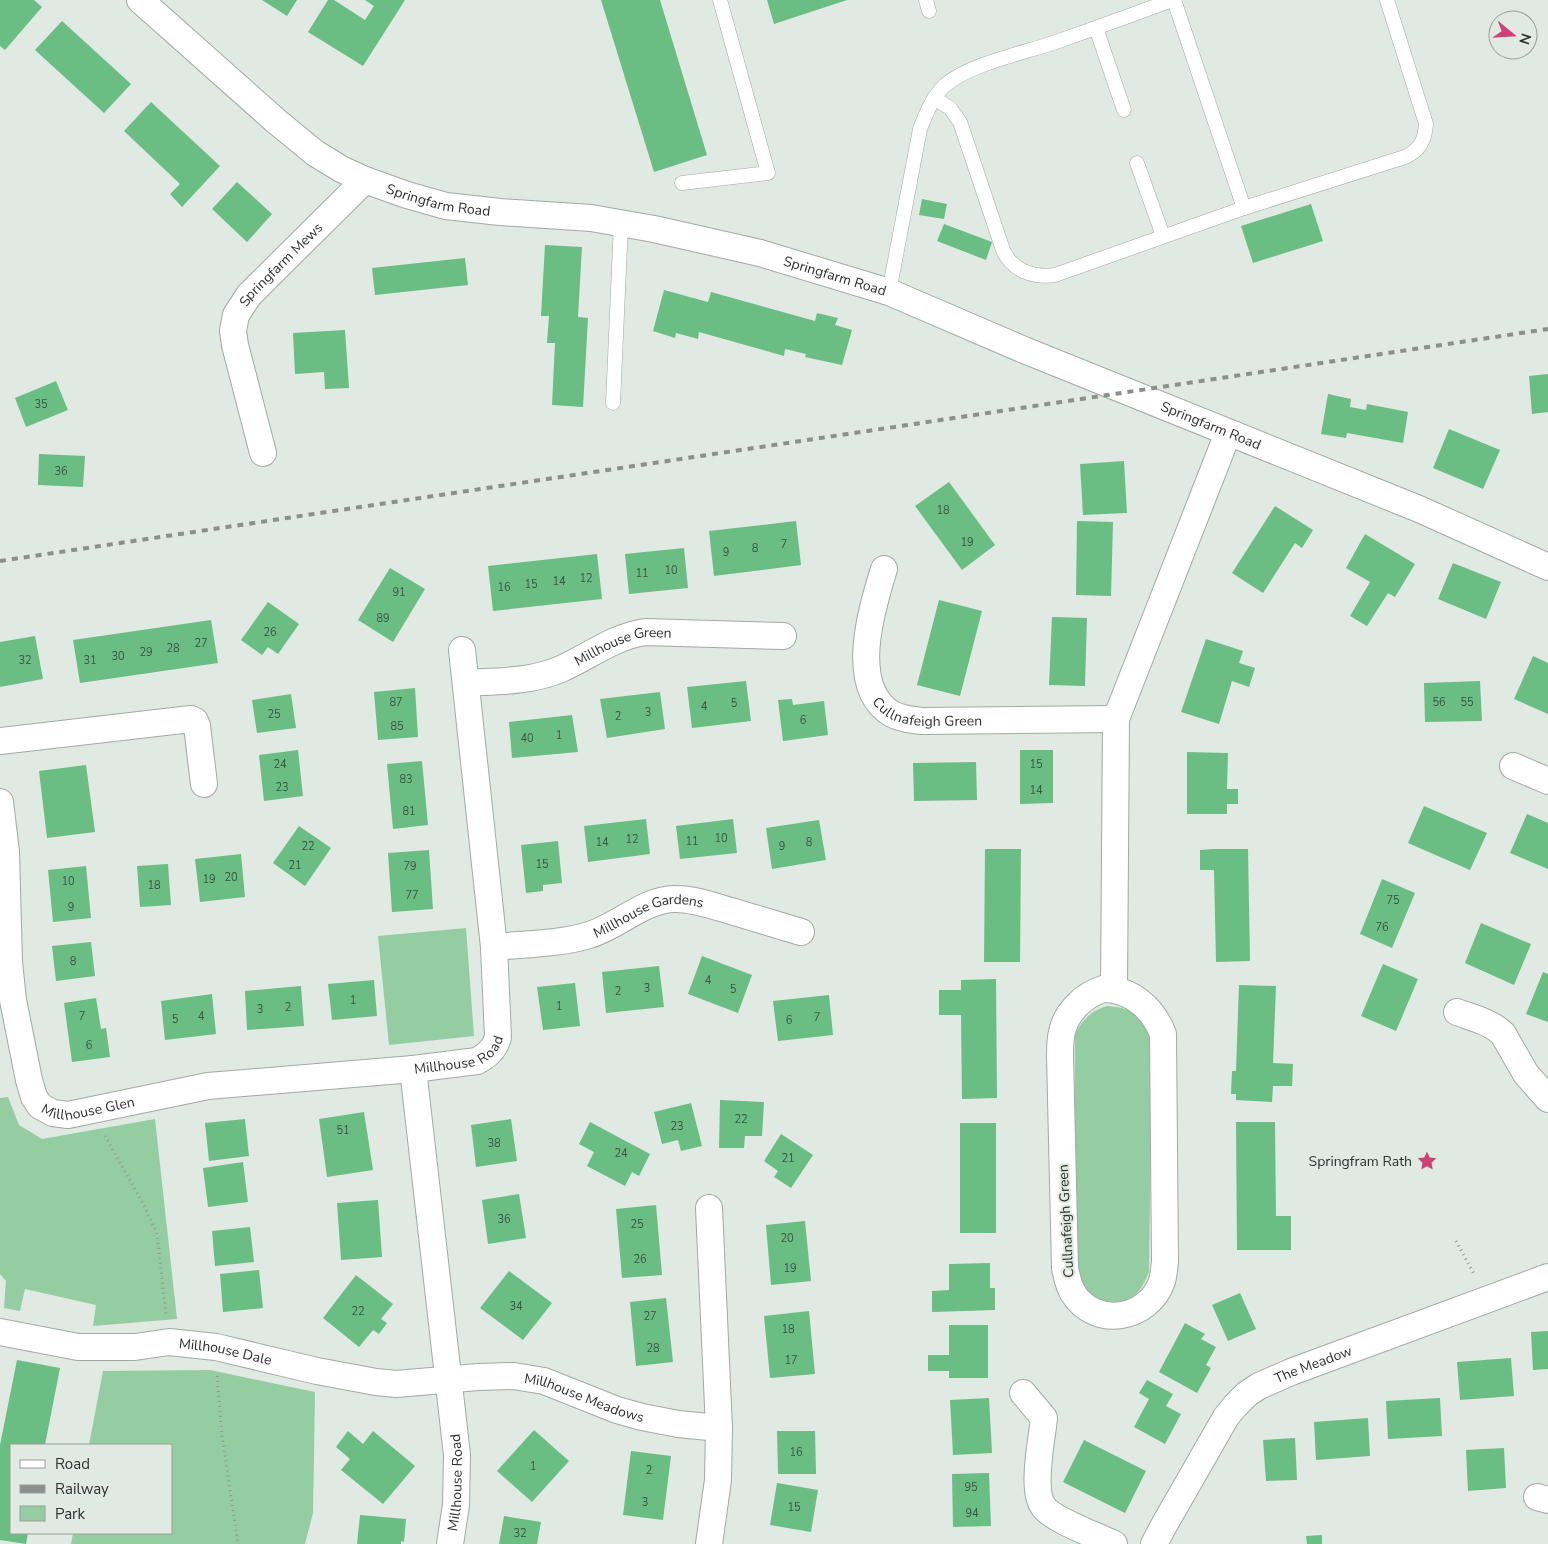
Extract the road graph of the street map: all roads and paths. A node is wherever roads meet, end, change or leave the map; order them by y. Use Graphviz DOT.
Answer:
graph roads {
  1 [pos="140,0"];
  2 [pos="720,0"];
  3 [pos="1173,0"];
  4 [pos="1387,0"];
  5 [pos="1096,28"];
  6 [pos="934,98"];
  7 [pos="1124,110"];
  8 [pos="1137,163"];
  9 [pos="365,180"];
  10 [pos="682,183"];
  11 [pos="1244,208"];
  12 [pos="621,223"];
  13 [pos="1163,236"];
  14 [pos="889,292"];
  15 [pos="613,403"];
  16 [pos="1228,434"];
  17 [pos="263,453"];
  18 [pos="1548,567"];
  19 [pos="884,569"];
  20 [pos="783,636"];
  21 [pos="462,650"];
  22 [pos="466,683"];
  23 [pos="1116,719"];
  24 [pos="0,741"];
  25 [pos="1513,766"];
  26 [pos="1548,781"];
  27 [pos="204,784"];
  28 [pos="0,802"];
  29 [pos="801,932"];
  30 [pos="494,947"];
  31 [pos="1114,989"];
  32 [pos="1457,1012"];
  33 [pos="413,1069"];
  34 [pos="1548,1099"];
  35 [pos="90,1110"];
  36 [pos="709,1208"];
  37 [pos="1456,1241"];
  38 [pos="1473,1272"];
  39 [pos="1548,1277"];
  40 [pos="0,1332"];
  41 [pos="169,1342"];
  42 [pos="216,1347"];
  43 [pos="448,1379"];
  44 [pos="1023,1393"];
  45 [pos="719,1428"];
  46 [pos="238,1544"];
  47 [pos="450,1544"];
  48 [pos="709,1544"];
  49 [pos="1114,1544"];
  50 [pos="1154,1544"];
  1 -- 9 [label="street, Springfarm Road"];
  2 -- 10 [label="lane"];
  3 -- 5 [label="lane"];
  3 -- 11 [label="lane"];
  4 -- 11 [label="lane"];
  5 -- 6 [label="lane"];
  5 -- 7 [label="lane"];
  6 -- 13 [label="lane"];
  6 -- 14 [label="lane"];
  8 -- 13 [label="lane"];
  9 -- 12 [label="street, Springfarm Road"];
  9 -- 17 [label="street, Springfarm Mews"];
  11 -- 13 [label="lane"];
  12 -- 14 [label="street, Springfarm Road"];
  12 -- 15 [label="lane"];
  14 -- 16 [label="street, Springfarm Road"];
  16 -- 18 [label="street, Springfarm Road"];
  16 -- 23 [label="street"];
  19 -- 23 [label="street, Cullnafeigh Green"];
  20 -- 22 [label="street, Millhouse Green"];
  21 -- 22 [label="street, Millhouse Road"];
  22 -- 30 [label="street, Millhouse Road"];
  23 -- 31 [label="street"];
  24 -- 27 [label="street"];
  25 -- 26 [label="street"];
  28 -- 35 [label="street, Millhouse Glen"];
  29 -- 30 [label="street, Millhouse Gardens"];
  30 -- 33 [label="street, Millhouse Road"];
  31 -- 31 [label="street, Cullnafeigh Green"];
  32 -- 34 [label="street"];
  33 -- 35 [label="street, Millhouse Glen"];
  33 -- 43 [label="street, Millhouse Road"];
  35 -- 41 [label="path"];
  36 -- 45 [label="street"];
  37 -- 38 [label="path"];
  39 -- 50 [label="street, The Meadow"];
  40 -- 41 [label="street, Millhouse Dale"];
  41 -- 42 [label="street, Millhouse Dale"];
  42 -- 43 [label="street, Millhouse Dale"];
  42 -- 46 [label="path"];
  43 -- 45 [label="street, Millhouse Meadows"];
  43 -- 47 [label="street, Millhouse Road"];
  44 -- 49 [label="street"];
  45 -- 48 [label="street"];
}
